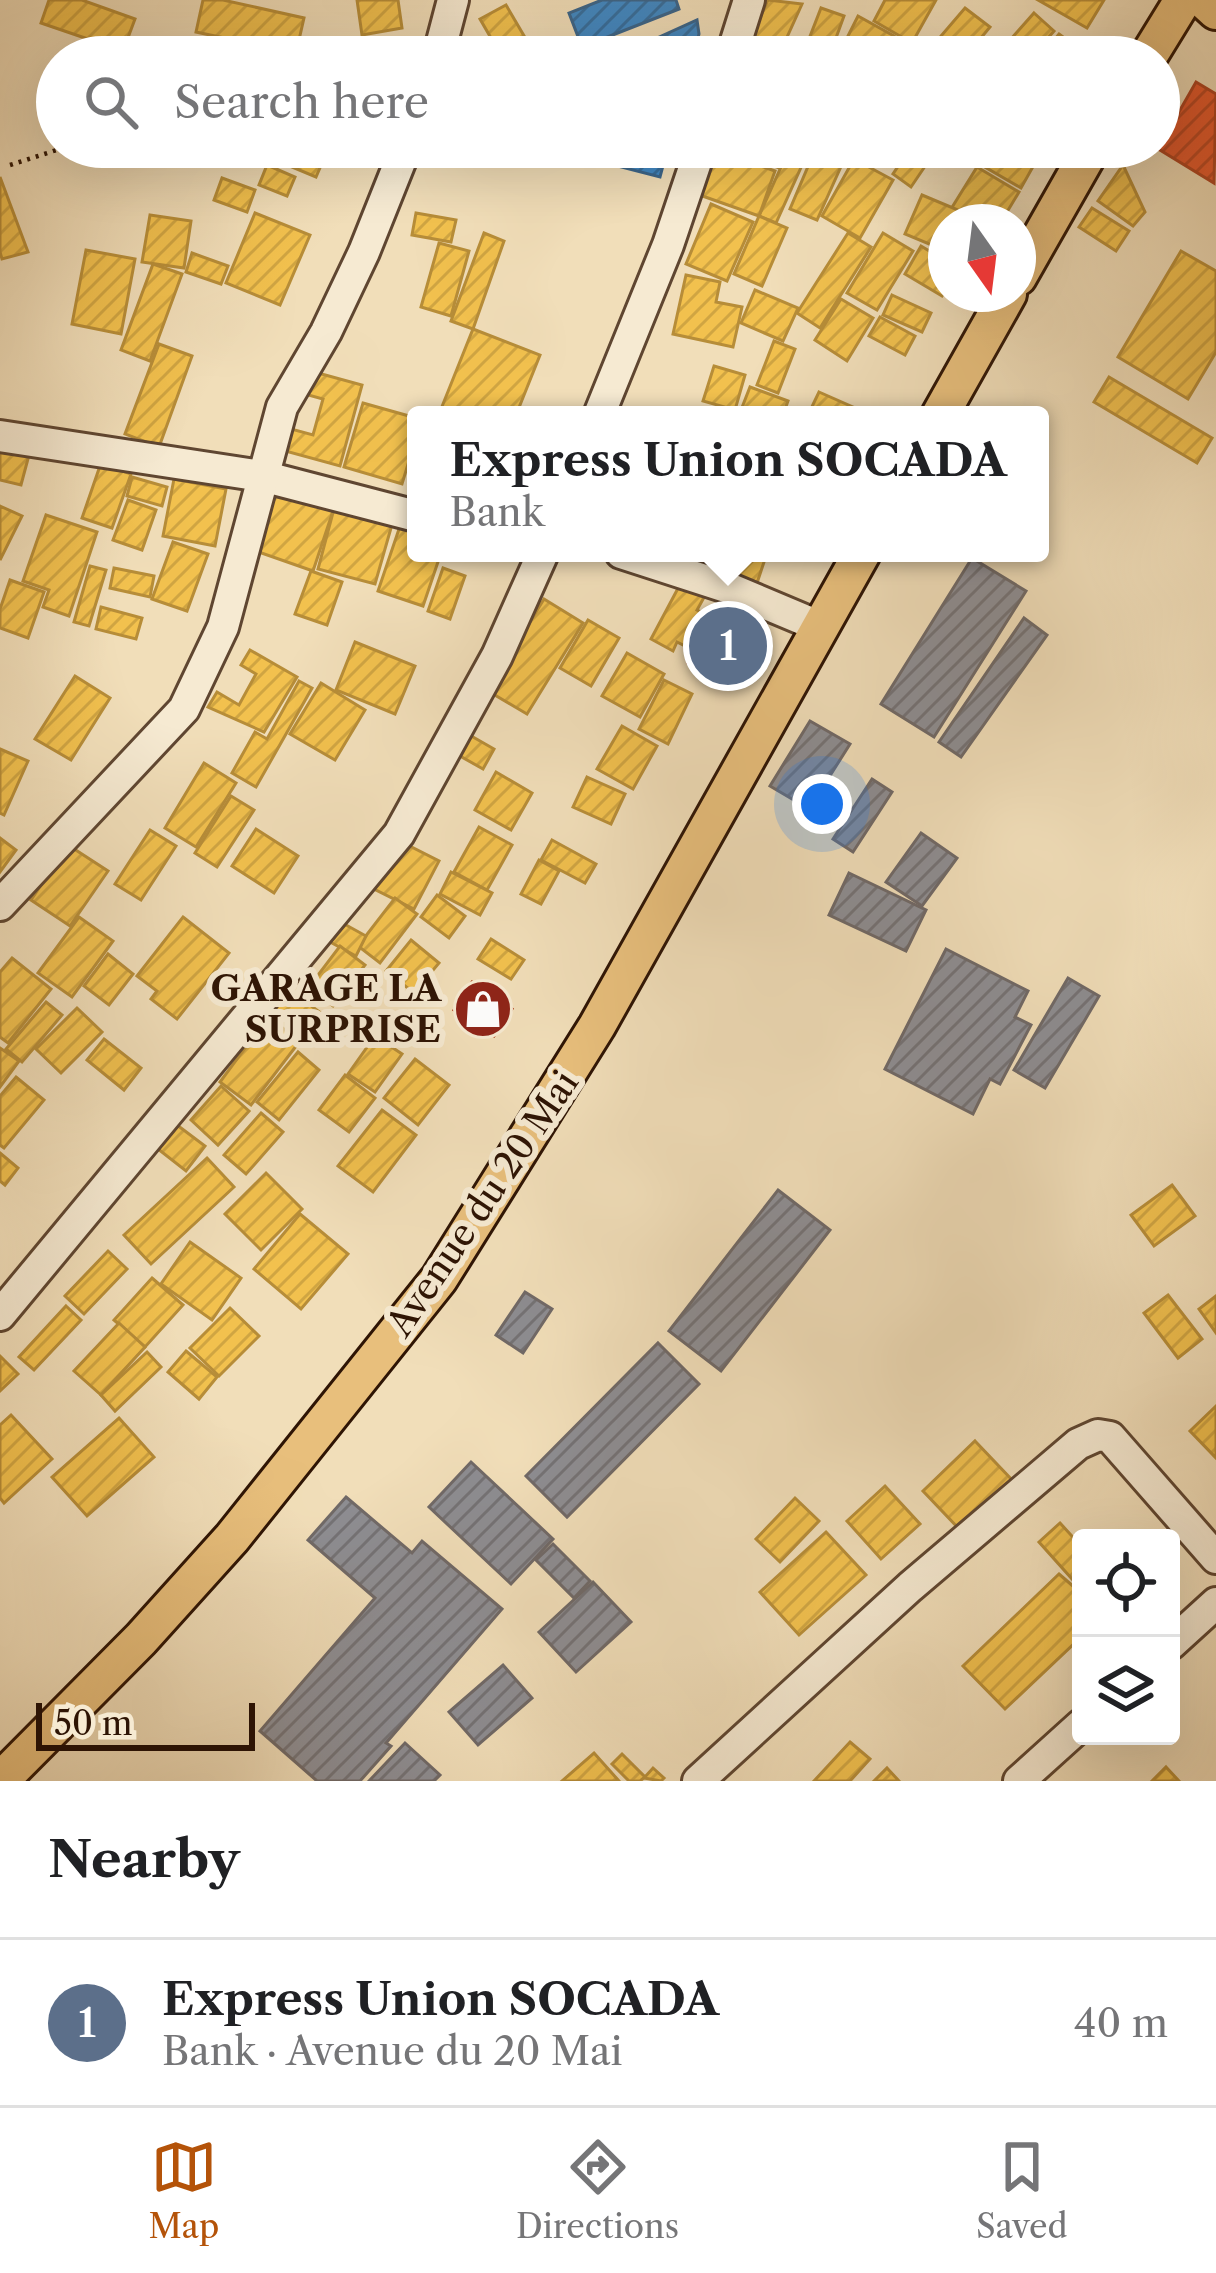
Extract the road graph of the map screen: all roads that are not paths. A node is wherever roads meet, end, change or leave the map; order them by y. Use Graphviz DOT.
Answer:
graph roads {
  1 [pos="453,0"];
  2 [pos="749,0"];
  3 [pos="1183,0"];
  4 [pos="1204,0"];
  5 [pos="1216,11"];
  6 [pos="444,36"];
  7 [pos="737,36"];
  8 [pos="1161,36"];
  9 [pos="398,168"];
  10 [pos="694,168"];
  11 [pos="1080,168"];
  12 [pos="1036,245"];
  13 [pos="998,312"];
  14 [pos="603,406"];
  15 [pos="945,406"];
  16 [pos="0,436"];
  17 [pos="262,476"];
  18 [pos="407,514"];
  19 [pos="538,562"];
  20 [pos="649,562"];
  21 [pos="857,562"];
  22 [pos="821,627"];
  23 [pos="0,905"];
  24 [pos="0,1315"];
  25 [pos="1216,1558"];
  26 [pos="1216,1603"];
  27 [pos="1179,1637"];
  28 [pos="1072,1733"];
  29 [pos="0,1781"];
  30 [pos="698,1781"];
  31 [pos="1019,1781"];
  1 -- 6 [label="street"];
  2 -- 7 [label="street"];
  3 -- 8 [label="main road"];
  4 -- 5 [label="main road"];
  9 -- 17 [label="street"];
  10 -- 14 [label="street"];
  11 -- 12 [label="main road"];
  13 -- 15 [label="main road"];
  16 -- 17 [label="street"];
  17 -- 18 [label="street"];
  17 -- 23 [label="street"];
  19 -- 24 [label="street"];
  20 -- 22 [label="street"];
  21 -- 22 [label="main road, Avenue du 20 Mai"];
  22 -- 29 [label="main road, Avenue du 20 Mai"];
  25 -- 30 [label="street"];
  26 -- 27 [label="street"];
  28 -- 31 [label="street"];
}
